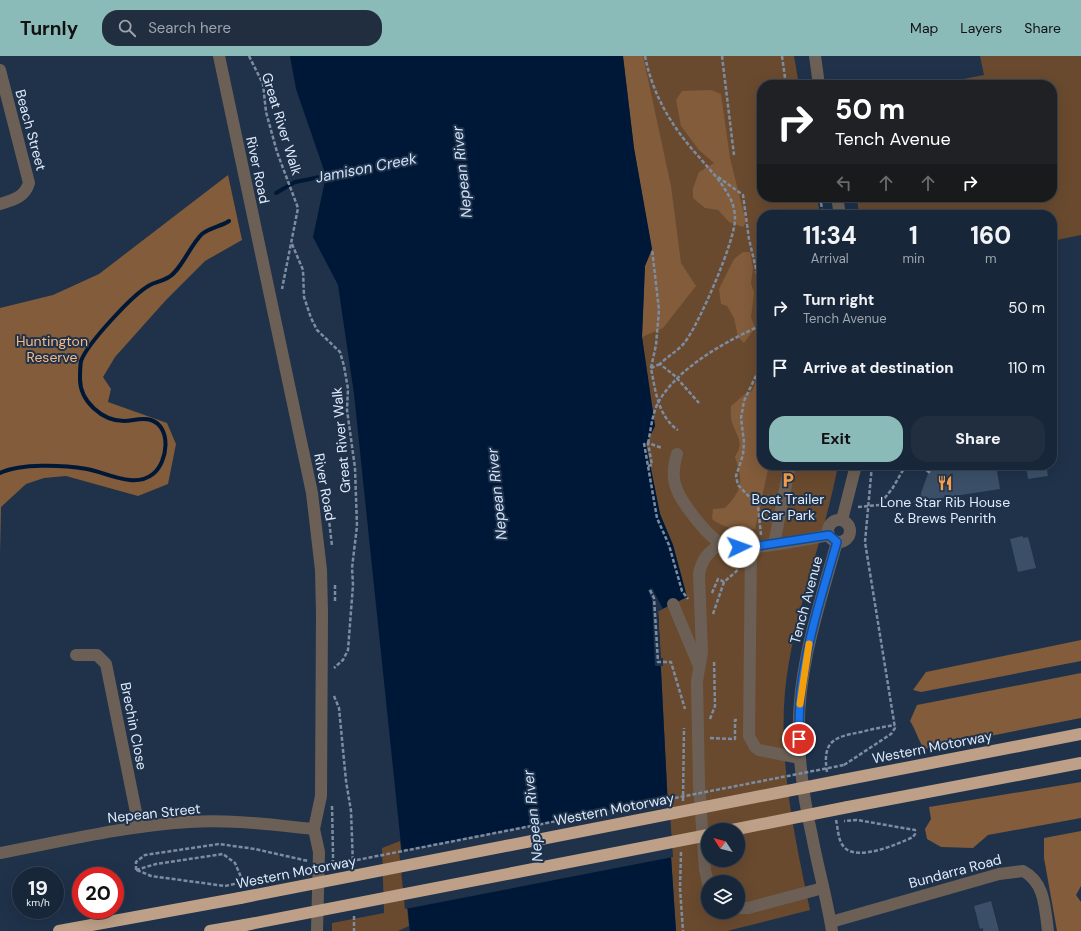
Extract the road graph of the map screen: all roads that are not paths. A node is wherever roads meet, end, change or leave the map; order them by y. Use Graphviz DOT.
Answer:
graph roads {
  1 [pos="219,56"];
  2 [pos="815,56"];
  3 [pos="0,70"];
  4 [pos="818,80"];
  5 [pos="0,204"];
  6 [pos="677,454"];
  7 [pos="789,470"];
  8 [pos="855,470"];
  9 [pos="842,520"];
  10 [pos="833,538"];
  11 [pos="721,544"];
  12 [pos="769,545"];
  13 [pos="751,547"];
  14 [pos="673,604"];
  15 [pos="76,655"];
  16 [pos="699,666"];
  17 [pos="1081,734"];
  18 [pos="800,758"];
  19 [pos="1081,763"];
  20 [pos="139,827"];
  21 [pos="745,827"];
  22 [pos="314,829"];
  23 [pos="701,836"];
  24 [pos="0,853"];
  25 [pos="706,875"];
  26 [pos="823,888"];
  27 [pos="745,908"];
  28 [pos="831,926"];
  29 [pos="59,931"];
  30 [pos="210,931"];
  31 [pos="318,931"];
  32 [pos="1048,931"];
  1 -- 22 [label="street, River Road"];
  2 -- 4 [label="street"];
  3 -- 5 [label="street, Beach Street"];
  6 -- 11 [label="street"];
  7 -- 12 [label="street"];
  8 -- 9 [label="street"];
  9 -- 10 [label="street"];
  9 -- 10 [label="street"];
  10 -- 12 [label="street"];
  10 -- 18 [label="street, Tench Avenue"];
  11 -- 13 [label="street"];
  11 -- 16 [label="street"];
  12 -- 13 [label="street"];
  13 -- 18 [label="street"];
  14 -- 16 [label="street"];
  15 -- 20 [label="street, Brechin Close"];
  16 -- 25 [label="street"];
  17 -- 29 [label="highway, Western Motorway, bridge"];
  18 -- 26 [label="street, Tench Avenue"];
  19 -- 21 [label="highway, bridge"];
  20 -- 22 [label="street, Nepean Street"];
  20 -- 24 [label="street, Nepean Street"];
  22 -- 31 [label="street, River Road"];
  23 -- 30 [label="highway, bridge"];
  26 -- 27 [label="street"];
  26 -- 28 [label="street, Tench Avenue"];
  28 -- 32 [label="street, Bundarra Road"];
}
